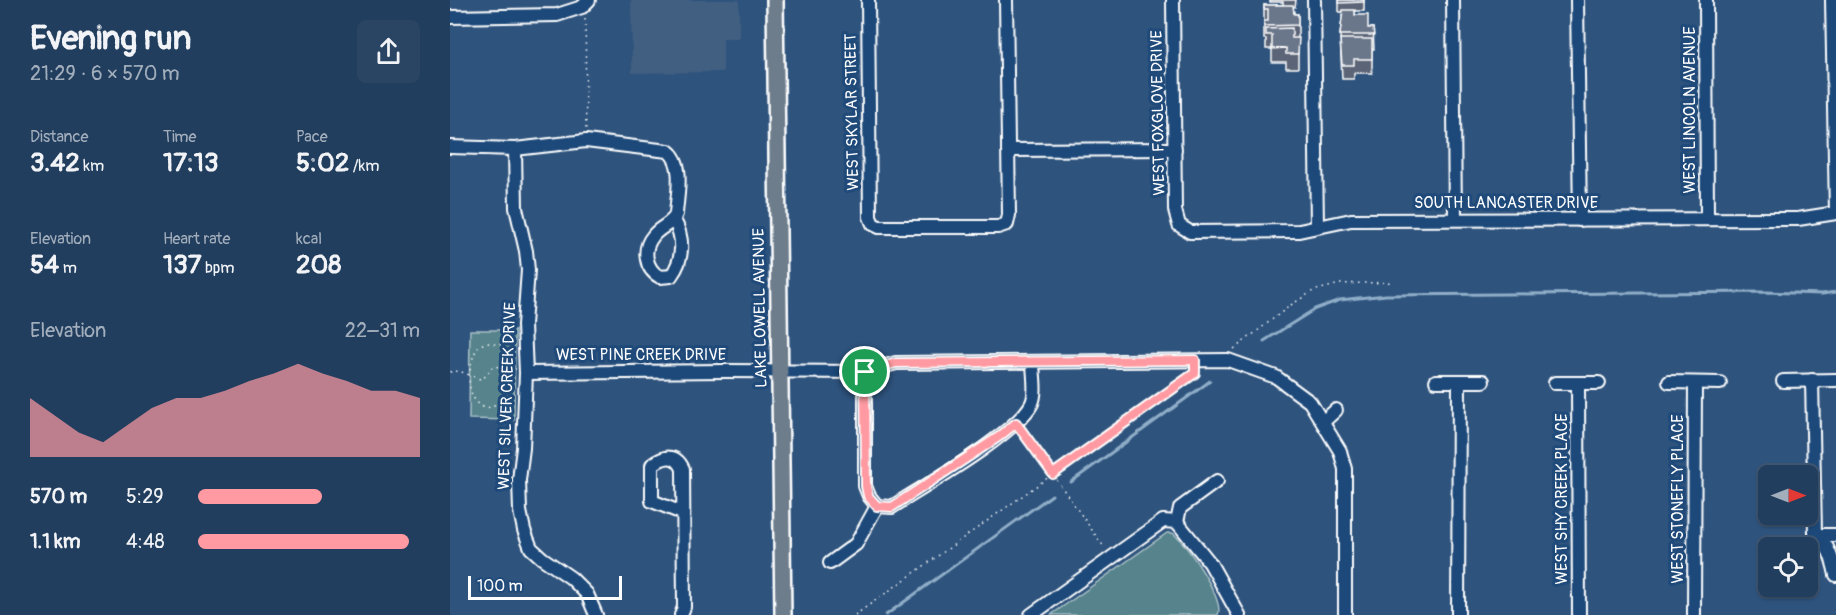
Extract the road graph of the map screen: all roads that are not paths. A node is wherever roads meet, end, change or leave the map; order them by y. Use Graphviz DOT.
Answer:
graph roads {
  1 [pos="776,0"];
  2 [pos="868,0"];
  3 [pos="1006,0"];
  4 [pos="1173,0"];
  5 [pos="1314,0"];
  6 [pos="1454,0"];
  7 [pos="1577,0"];
  8 [pos="1706,0"];
  9 [pos="1832,0"];
  10 [pos="586,3"];
  11 [pos="450,17"];
  12 [pos="1835,112"];
  13 [pos="450,147"];
  14 [pos="1174,149"];
  15 [pos="515,150"];
  16 [pos="1008,150"];
  17 [pos="1836,213"];
  18 [pos="1455,219"];
  19 [pos="1707,219"];
  20 [pos="674,220"];
  21 [pos="1580,220"];
  22 [pos="1179,225"];
  23 [pos="1317,226"];
  24 [pos="1033,362"];
  25 [pos="525,371"];
  26 [pos="779,372"];
  27 [pos="865,372"];
  28 [pos="1812,380"];
  29 [pos="1836,380"];
  30 [pos="1436,381"];
  31 [pos="1459,381"];
  32 [pos="1483,381"];
  33 [pos="1783,381"];
  34 [pos="1669,382"];
  35 [pos="1555,383"];
  36 [pos="1578,383"];
  37 [pos="1599,383"];
  38 [pos="1695,383"];
  39 [pos="1719,383"];
  40 [pos="1336,410"];
  41 [pos="1323,422"];
  42 [pos="1217,480"];
  43 [pos="877,506"];
  44 [pos="682,513"];
  45 [pos="1178,522"];
  46 [pos="1819,535"];
  47 [pos="1836,535"];
  48 [pos="830,563"];
  49 [pos="1836,575"];
  50 [pos="596,615"];
  51 [pos="681,615"];
  52 [pos="783,615"];
  53 [pos="1031,615"];
  54 [pos="1239,615"];
  55 [pos="1345,615"];
  56 [pos="1458,615"];
  57 [pos="1579,615"];
  58 [pos="1694,615"];
  1 -- 26 [label="main road, LAKE LOWELL AVENUE"];
  2 -- 16 [label="street, WEST SKYLAR STREET"];
  3 -- 16 [label="street"];
  4 -- 14 [label="street, WEST FOXGLOVE DRIVE"];
  5 -- 23 [label="street"];
  6 -- 18 [label="street"];
  7 -- 21 [label="street"];
  8 -- 19 [label="street, WEST LINCOLN AVENUE"];
  9 -- 12 [label="street"];
  10 -- 11 [label="street"];
  12 -- 17 [label="street"];
  13 -- 15 [label="street"];
  14 -- 16 [label="street"];
  14 -- 22 [label="street, WEST FOXGLOVE DRIVE"];
  15 -- 20 [label="street"];
  15 -- 25 [label="street, WEST SILVER CREEK DRIVE"];
  17 -- 19 [label="street, SOUTH LANCASTER DRIVE"];
  18 -- 21 [label="street, SOUTH LANCASTER DRIVE"];
  18 -- 23 [label="street, SOUTH LANCASTER DRIVE"];
  19 -- 21 [label="street, SOUTH LANCASTER DRIVE"];
  22 -- 23 [label="street, SOUTH LANCASTER DRIVE"];
  24 -- 27 [label="street, WEST PINE CREEK DRIVE"];
  24 -- 41 [label="street, WEST PINE CREEK DRIVE"];
  24 -- 43 [label="street"];
  25 -- 26 [label="street, WEST PINE CREEK DRIVE"];
  25 -- 50 [label="street, WEST SILVER CREEK DRIVE"];
  26 -- 27 [label="street, WEST PINE CREEK DRIVE"];
  26 -- 52 [label="main road, LAKE LOWELL AVENUE"];
  27 -- 43 [label="street"];
  28 -- 29 [label="street"];
  28 -- 33 [label="street"];
  28 -- 46 [label="street"];
  30 -- 31 [label="street"];
  31 -- 32 [label="street"];
  31 -- 56 [label="street"];
  34 -- 38 [label="street"];
  35 -- 36 [label="street"];
  36 -- 37 [label="street"];
  36 -- 57 [label="street, WEST SHY CREEK PLACE"];
  38 -- 39 [label="street"];
  38 -- 58 [label="street, WEST STONEFLY PLACE"];
  40 -- 41 [label="street"];
  41 -- 55 [label="street, WEST PINE CREEK DRIVE"];
  42 -- 45 [label="street"];
  43 -- 48 [label="street"];
  44 -- 44 [label="street"];
  44 -- 51 [label="street"];
  45 -- 53 [label="street"];
  45 -- 54 [label="street"];
  46 -- 47 [label="street"];
  46 -- 49 [label="street"];
}
